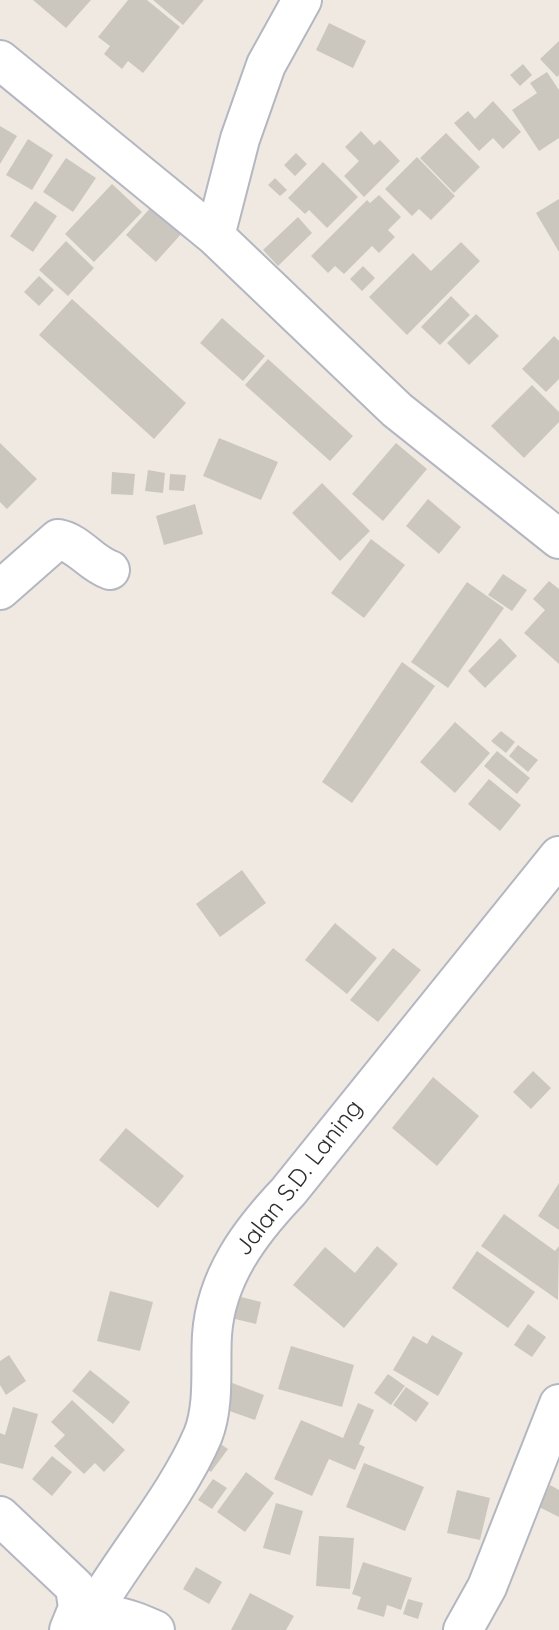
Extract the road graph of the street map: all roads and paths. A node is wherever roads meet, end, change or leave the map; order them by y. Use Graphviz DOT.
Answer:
graph roads {
  1 [pos="302,0"];
  2 [pos="0,60"];
  3 [pos="215,236"];
  4 [pos="559,539"];
  5 [pos="110,570"];
  6 [pos="0,590"];
  7 [pos="559,856"];
  8 [pos="559,1404"];
  9 [pos="0,1516"];
  10 [pos="77,1625"];
  11 [pos="155,1630"];
  12 [pos="463,1630"];
  1 -- 3 [label="street"];
  2 -- 3 [label="street"];
  3 -- 4 [label="street"];
  5 -- 6 [label="street"];
  7 -- 10 [label="street, Jalan S.D. Laning"];
  8 -- 12 [label="street"];
  9 -- 10 [label="street"];
  10 -- 11 [label="street"];
}
